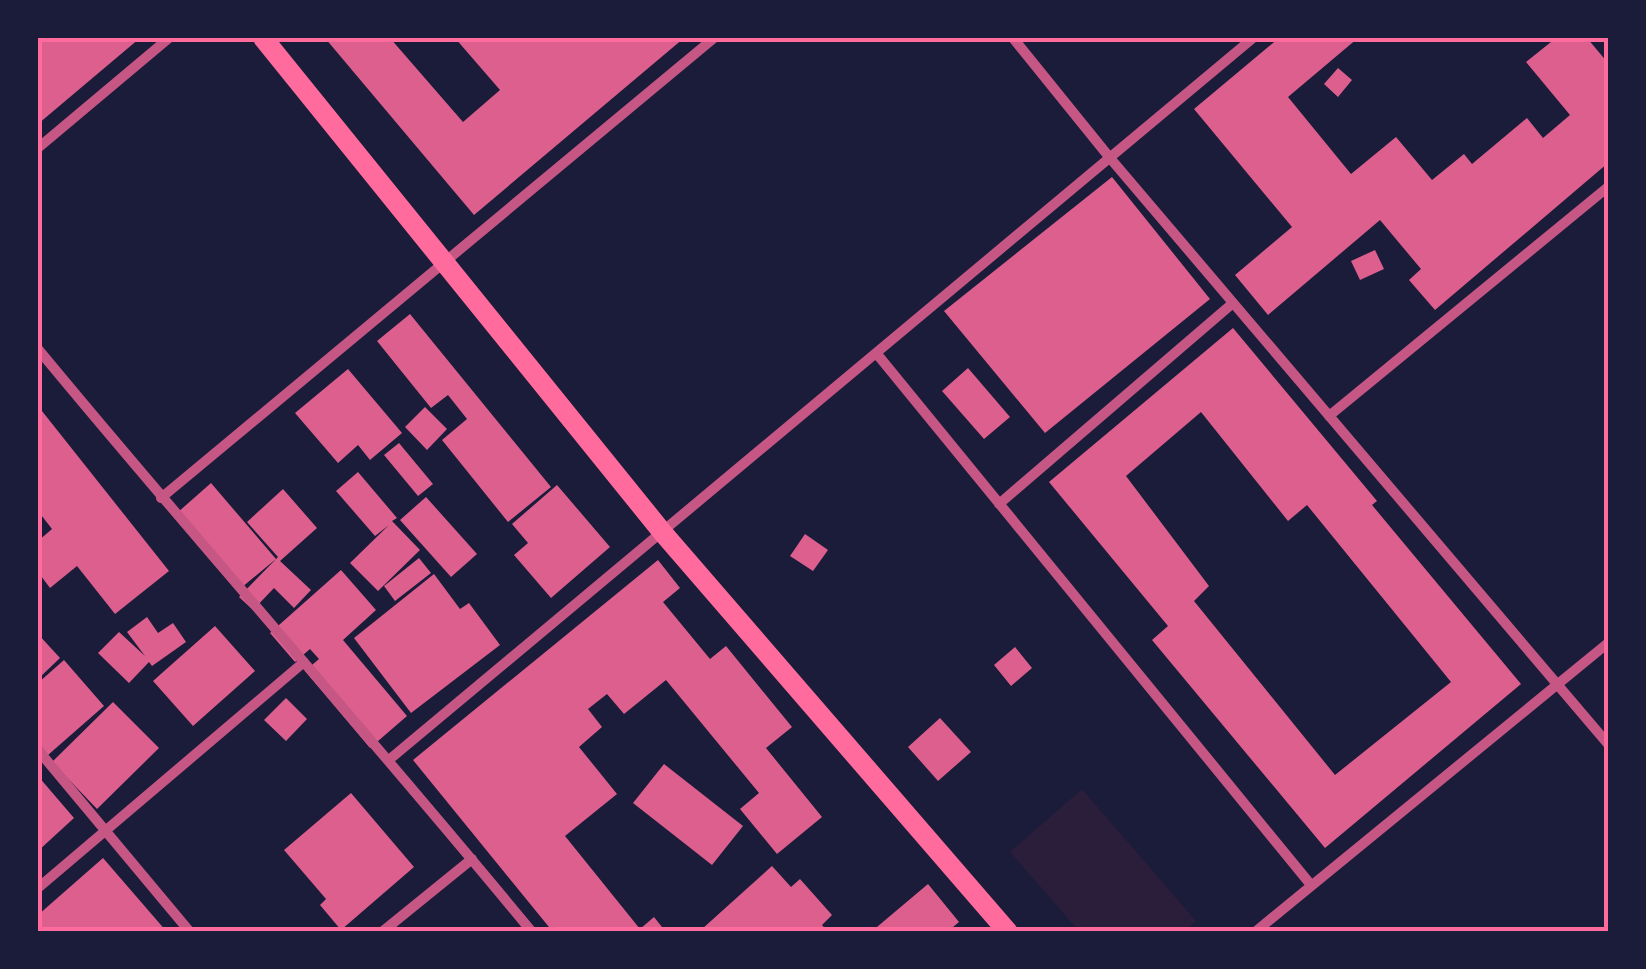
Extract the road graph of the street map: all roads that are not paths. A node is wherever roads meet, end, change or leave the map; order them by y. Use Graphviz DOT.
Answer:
graph roads {
  1 [pos="169,38"];
  2 [pos="264,38"];
  3 [pos="714,38"];
  4 [pos="1013,38"];
  5 [pos="1253,38"];
  6 [pos="38,148"];
  7 [pos="1110,158"];
  8 [pos="1608,187"];
  9 [pos="444,261"];
  10 [pos="1233,302"];
  11 [pos="38,349"];
  12 [pos="877,354"];
  13 [pos="1330,416"];
  14 [pos="161,498"];
  15 [pos="999,504"];
  16 [pos="663,534"];
  17 [pos="1608,643"];
  18 [pos="304,662"];
  19 [pos="1557,684"];
  20 [pos="1608,744"];
  21 [pos="38,750"];
  22 [pos="390,759"];
  23 [pos="106,830"];
  24 [pos="472,859"];
  25 [pos="1311,885"];
  26 [pos="38,888"];
  27 [pos="190,932"];
  28 [pos="382,932"];
  29 [pos="532,932"];
  30 [pos="1008,932"];
  31 [pos="1254,932"];
  1 -- 6 [label="street"];
  2 -- 9 [label="main road"];
  3 -- 9 [label="street"];
  4 -- 7 [label="street"];
  5 -- 7 [label="street"];
  7 -- 10 [label="street"];
  7 -- 12 [label="street"];
  8 -- 13 [label="street"];
  9 -- 14 [label="street"];
  9 -- 16 [label="main road"];
  10 -- 13 [label="street"];
  10 -- 15 [label="street"];
  11 -- 14 [label="street"];
  12 -- 15 [label="street"];
  12 -- 16 [label="street"];
  13 -- 19 [label="street"];
  14 -- 18 [label="street"];
  15 -- 25 [label="street"];
  16 -- 22 [label="street"];
  16 -- 30 [label="main road"];
  17 -- 19 [label="street"];
  18 -- 22 [label="street"];
  18 -- 23 [label="street"];
  19 -- 20 [label="street"];
  19 -- 25 [label="street"];
  21 -- 23 [label="street"];
  22 -- 24 [label="street"];
  23 -- 26 [label="street"];
  23 -- 27 [label="street"];
  24 -- 28 [label="street"];
  24 -- 29 [label="street"];
  25 -- 31 [label="street"];
}
